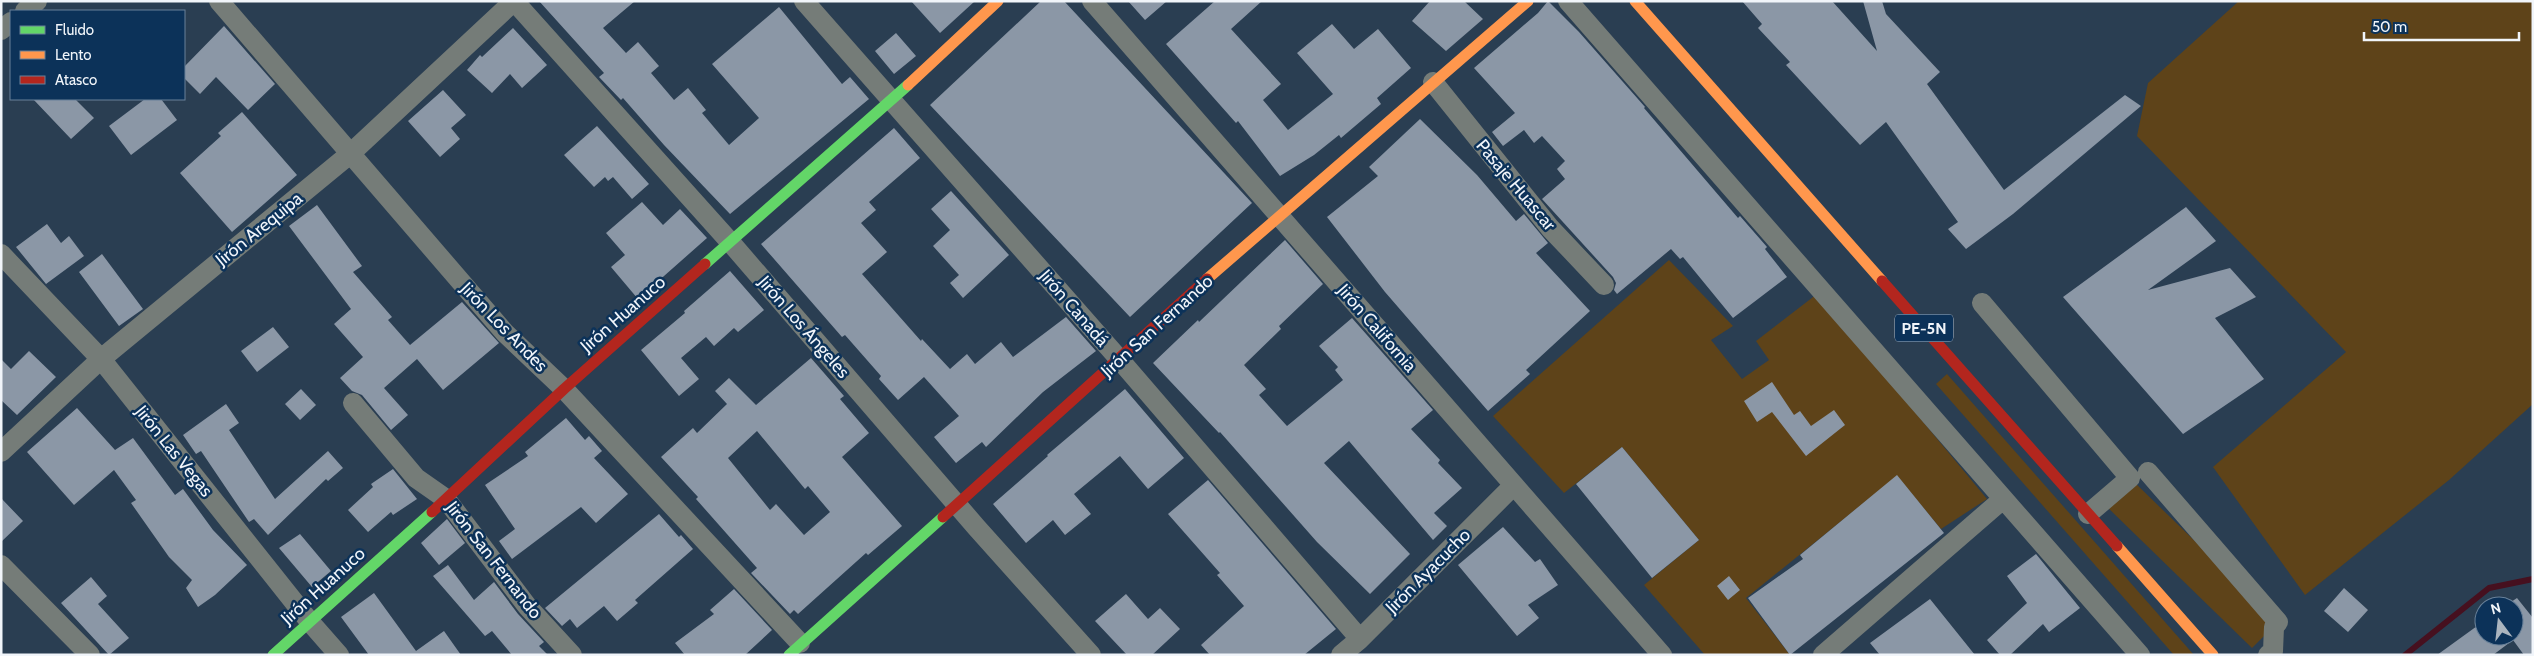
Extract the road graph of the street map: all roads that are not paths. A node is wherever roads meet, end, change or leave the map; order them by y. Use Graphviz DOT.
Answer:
graph roads {
  1 [pos="37,1"];
  2 [pos="219,1"];
  3 [pos="514,1"];
  4 [pos="804,1"];
  5 [pos="998,1"];
  6 [pos="1092,1"];
  7 [pos="1528,1"];
  8 [pos="1568,1"];
  9 [pos="1635,1"];
  10 [pos="26,10"];
  11 [pos="1433,82"];
  12 [pos="892,100"];
  13 [pos="350,154"];
  14 [pos="1278,216"];
  15 [pos="731,243"];
  16 [pos="1,254"];
  17 [pos="1604,285"];
  18 [pos="1982,303"];
  19 [pos="101,359"];
  20 [pos="1120,360"];
  21 [pos="564,389"];
  22 [pos="353,403"];
  23 [pos="1,452"];
  24 [pos="2148,472"];
  25 [pos="1514,485"];
  26 [pos="446,499"];
  27 [pos="2003,499"];
  28 [pos="958,504"];
  29 [pos="2088,514"];
  30 [pos="1,565"];
  31 [pos="310,622"];
  32 [pos="1360,639"];
  33 [pos="795,649"];
  34 [pos="90,655"];
  35 [pos="273,655"];
  36 [pos="339,655"];
  37 [pos="572,655"];
  38 [pos="1091,655"];
  39 [pos="1341,655"];
  40 [pos="1662,655"];
  41 [pos="1823,655"];
  42 [pos="2140,655"];
  43 [pos="2213,655"];
  44 [pos="2268,655"];
  1 -- 10 [label="street"];
  2 -- 13 [label="street, Jirón Los Andes"];
  3 -- 13 [label="street, Jirón Arequipa"];
  3 -- 15 [label="street, Jirón Los Ángeles"];
  4 -- 12 [label="street, Jirón Canadá"];
  5 -- 12 [label="main road, Jirón Huanuco"];
  6 -- 14 [label="street, Jirón California"];
  7 -- 11 [label="main road, Jirón San Fernando"];
  8 -- 27 [label="street"];
  9 -- 29 [label="main road, PE-5N"];
  11 -- 14 [label="main road, Jirón San Fernando"];
  11 -- 17 [label="street, Pasaje Huascar"];
  12 -- 15 [label="main road, Jirón Huanuco"];
  12 -- 20 [label="street, Jirón Canadá"];
  13 -- 19 [label="street, Jirón Arequipa"];
  13 -- 21 [label="street, Jirón Los Andes"];
  14 -- 20 [label="main road, Jirón San Fernando"];
  14 -- 25 [label="street, Jirón California"];
  15 -- 21 [label="main road, Jirón Huanuco"];
  15 -- 28 [label="street, Jirón Los Ángeles"];
  16 -- 19 [label="street, Jirón Las Vegas"];
  18 -- 29 [label="street"];
  19 -- 23 [label="street, Jirón Arequipa"];
  19 -- 31 [label="street, Jirón Las Vegas"];
  20 -- 28 [label="main road, Jirón San Fernando"];
  20 -- 32 [label="street, Jirón Canadá"];
  21 -- 26 [label="main road, Jirón Huanuco"];
  21 -- 33 [label="street, Jirón Los Andes"];
  22 -- 26 [label="street, Jirón San Fernando"];
  24 -- 44 [label="street"];
  25 -- 32 [label="street, Jirón Ayacucho"];
  25 -- 40 [label="street, Jirón California"];
  26 -- 31 [label="main road, Jirón Huanuco"];
  26 -- 37 [label="street, Jirón San Fernando"];
  27 -- 41 [label="street"];
  27 -- 42 [label="street"];
  28 -- 33 [label="main road, Jirón San Fernando"];
  28 -- 38 [label="street, Jirón Los Ángeles"];
  29 -- 43 [label="main road, PE-5N"];
  30 -- 34 [label="street"];
  31 -- 35 [label="main road, Jirón Huanuco"];
  31 -- 36 [label="street, Jirón Las Vegas"];
  32 -- 39 [label="street, Jirón Ayacucho"];
}
